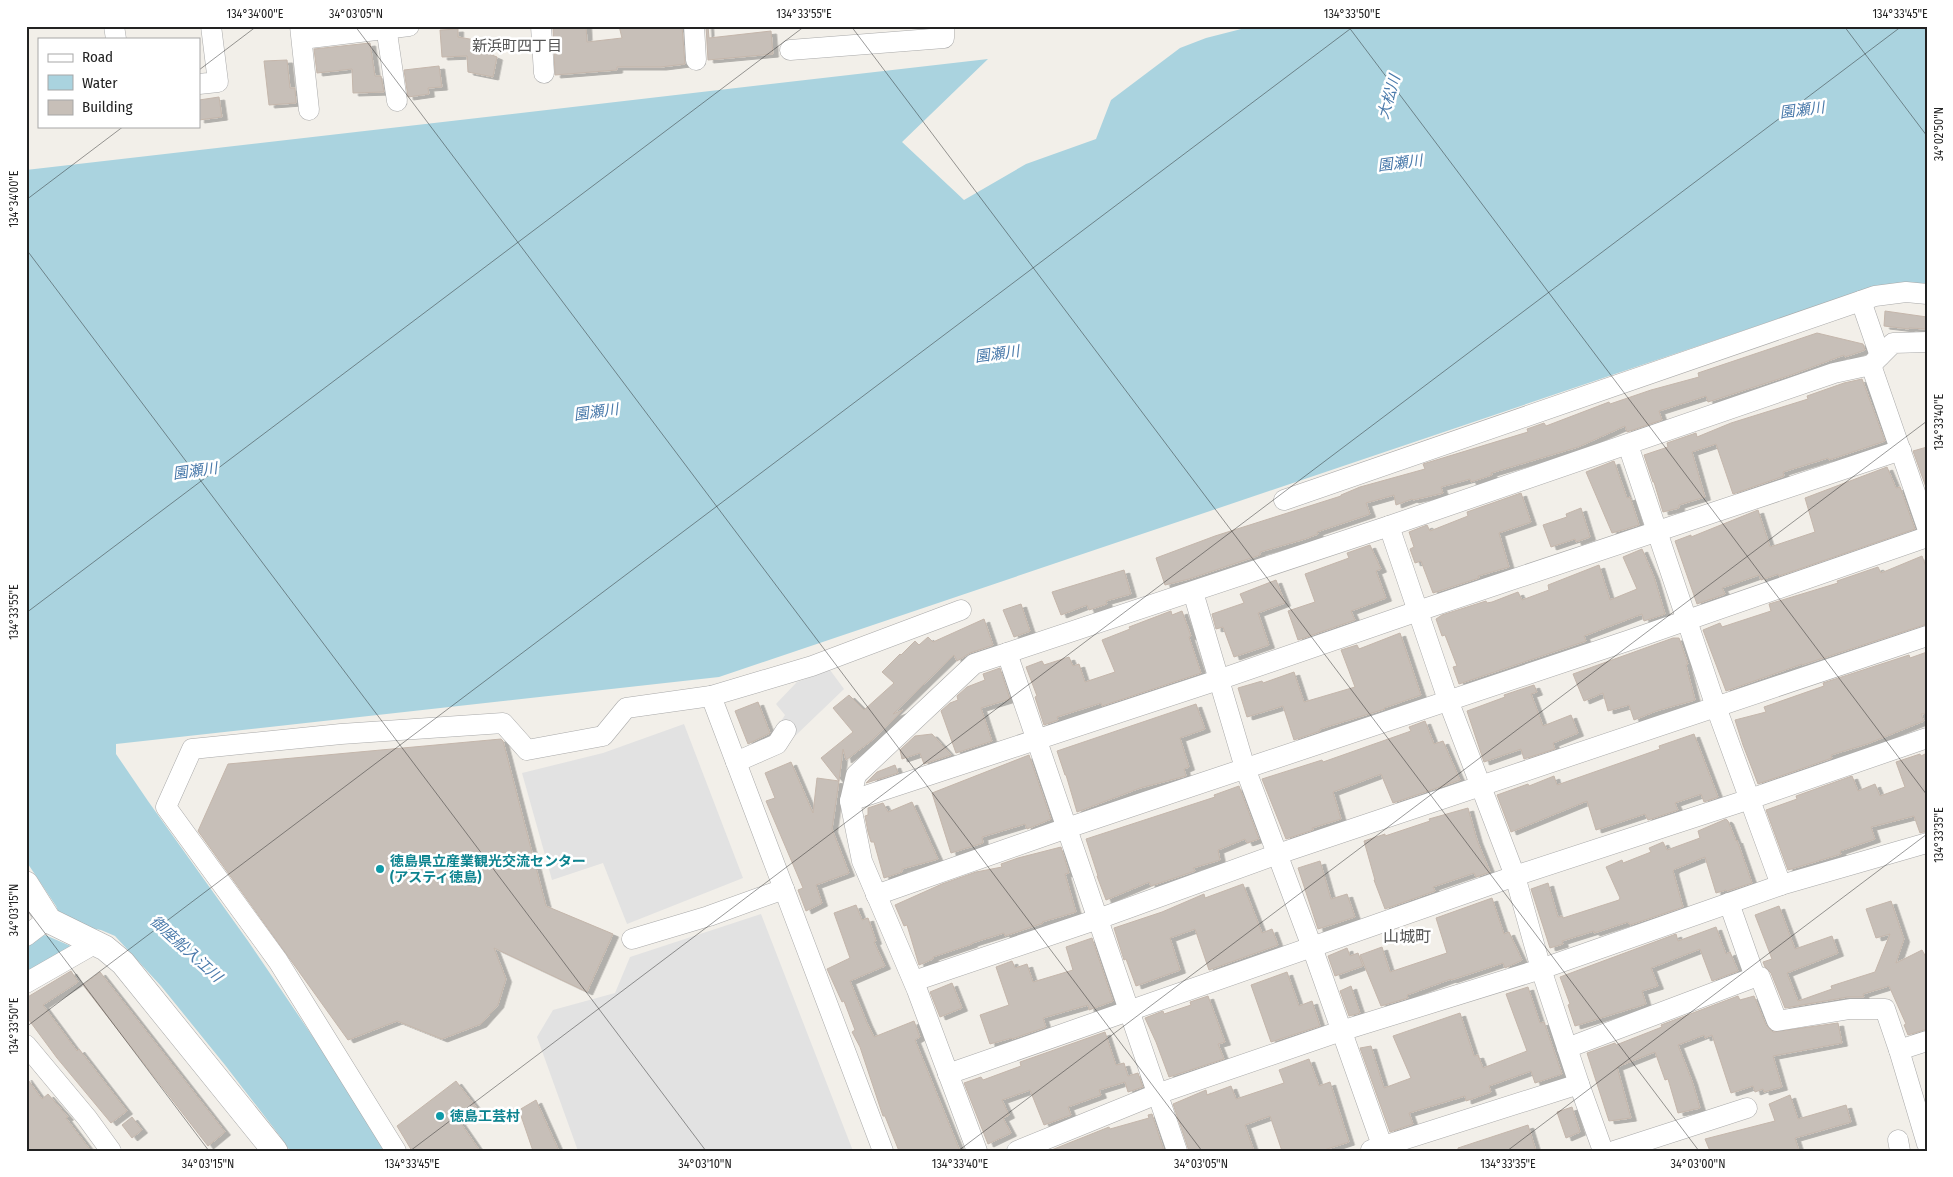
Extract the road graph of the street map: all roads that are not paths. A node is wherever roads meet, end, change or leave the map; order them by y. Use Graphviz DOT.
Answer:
graph roads {
  1 [pos="211,26"];
  2 [pos="409,26"];
  3 [pos="541,26"];
  4 [pos="694,26"];
  5 [pos="944,26"];
  6 [pos="387,27"];
  7 [pos="301,33"];
  8 [pos="790,50"];
  9 [pos="696,60"];
  10 [pos="544,72"];
  11 [pos="200,84"];
  12 [pos="397,101"];
  13 [pos="309,110"];
  14 [pos="1927,294"];
  15 [pos="1861,300"];
  16 [pos="1927,342"];
  17 [pos="1876,360"];
  18 [pos="1628,445"];
  19 [pos="1901,450"];
  20 [pos="1284,500"];
  21 [pos="1389,526"];
  22 [pos="1927,527"];
  23 [pos="1657,533"];
  24 [pos="1927,537"];
  25 [pos="1193,592"];
  26 [pos="961,610"];
  27 [pos="1418,611"];
  28 [pos="1686,620"];
  29 [pos="1927,636"];
  30 [pos="1007,653"];
  31 [pos="1218,680"];
  32 [pos="711,696"];
  33 [pos="1448,700"];
  34 [pos="1716,707"];
  35 [pos="786,730"];
  36 [pos="1927,738"];
  37 [pos="1036,739"];
  38 [pos="736,762"];
  39 [pos="1246,768"];
  40 [pos="1480,786"];
  41 [pos="1750,799"];
  42 [pos="850,801"];
  43 [pos="1067,828"];
  44 [pos="1927,843"];
  45 [pos="1278,854"];
  46 [pos="1516,876"];
  47 [pos="26,884"];
  48 [pos="1781,886"];
  49 [pos="784,888"];
  50 [pos="876,895"];
  51 [pos="1729,903"];
  52 [pos="1098,919"];
  53 [pos="50,921"];
  54 [pos="26,936"];
  55 [pos="632,940"];
  56 [pos="92,941"];
  57 [pos="1312,947"];
  58 [pos="1541,969"];
  59 [pos="1755,978"];
  60 [pos="914,982"];
  61 [pos="26,983"];
  62 [pos="1129,1010"];
  63 [pos="1341,1030"];
  64 [pos="1927,1041"];
  65 [pos="26,1045"];
  66 [pos="1567,1048"];
  67 [pos="1899,1050"];
  68 [pos="948,1074"];
  69 [pos="1579,1084"];
  70 [pos="1158,1094"];
  71 [pos="1746,1108"];
  72 [pos="1927,1144"];
  73 [pos="1379,1149"];
  74 [pos="111,1151"];
  75 [pos="275,1151"];
  76 [pos="396,1151"];
  77 [pos="883,1151"];
  78 [pos="977,1151"];
  79 [pos="1017,1151"];
  80 [pos="1177,1151"];
  81 [pos="1603,1151"];
  82 [pos="1614,1151"];
  1 -- 11 [label="street"];
  2 -- 6 [label="street"];
  3 -- 10 [label="street"];
  4 -- 9 [label="street"];
  5 -- 8 [label="street"];
  6 -- 7 [label="street"];
  6 -- 12 [label="street"];
  7 -- 13 [label="street"];
  14 -- 15 [label="street"];
  15 -- 17 [label="street"];
  15 -- 20 [label="street"];
  16 -- 17 [label="street"];
  17 -- 18 [label="street"];
  17 -- 19 [label="street"];
  18 -- 21 [label="street"];
  18 -- 23 [label="street"];
  19 -- 22 [label="street"];
  19 -- 23 [label="street"];
  21 -- 25 [label="street"];
  21 -- 27 [label="street"];
  23 -- 27 [label="street"];
  23 -- 28 [label="street"];
  24 -- 28 [label="street"];
  25 -- 30 [label="street"];
  25 -- 31 [label="street"];
  26 -- 32 [label="street"];
  27 -- 31 [label="street"];
  27 -- 33 [label="street"];
  28 -- 33 [label="street"];
  28 -- 34 [label="street"];
  29 -- 34 [label="street"];
  30 -- 37 [label="street"];
  30 -- 42 [label="street"];
  31 -- 37 [label="street"];
  31 -- 39 [label="street"];
  32 -- 38 [label="street"];
  32 -- 76 [label="street"];
  33 -- 39 [label="street"];
  33 -- 40 [label="street"];
  34 -- 40 [label="street"];
  34 -- 41 [label="street"];
  35 -- 38 [label="street"];
  36 -- 41 [label="street"];
  37 -- 42 [label="street"];
  37 -- 43 [label="street"];
  38 -- 49 [label="street"];
  39 -- 43 [label="street"];
  39 -- 45 [label="street"];
  40 -- 45 [label="street"];
  40 -- 46 [label="street"];
  41 -- 46 [label="street"];
  41 -- 48 [label="street"];
  42 -- 50 [label="street"];
  43 -- 50 [label="street"];
  43 -- 52 [label="street"];
  44 -- 48 [label="street"];
  45 -- 52 [label="street"];
  45 -- 57 [label="street"];
  46 -- 57 [label="street"];
  46 -- 58 [label="street"];
  47 -- 53 [label="street"];
  48 -- 51 [label="street"];
  49 -- 55 [label="street"];
  49 -- 77 [label="street"];
  50 -- 60 [label="street"];
  51 -- 58 [label="street"];
  51 -- 59 [label="street"];
  52 -- 60 [label="street"];
  52 -- 62 [label="street"];
  53 -- 54 [label="street"];
  53 -- 56 [label="street"];
  56 -- 61 [label="street"];
  56 -- 75 [label="street"];
  57 -- 62 [label="street"];
  57 -- 63 [label="street"];
  58 -- 63 [label="street"];
  58 -- 66 [label="street"];
  59 -- 66 [label="street"];
  59 -- 67 [label="street"];
  60 -- 68 [label="street"];
  62 -- 68 [label="street"];
  62 -- 70 [label="street"];
  63 -- 70 [label="street"];
  63 -- 73 [label="street"];
  64 -- 67 [label="street"];
  65 -- 74 [label="street"];
  66 -- 69 [label="street"];
  67 -- 72 [label="street"];
  68 -- 78 [label="street"];
  69 -- 73 [label="street"];
  69 -- 81 [label="street"];
  70 -- 79 [label="street"];
  70 -- 80 [label="street"];
  71 -- 82 [label="street"];
}
